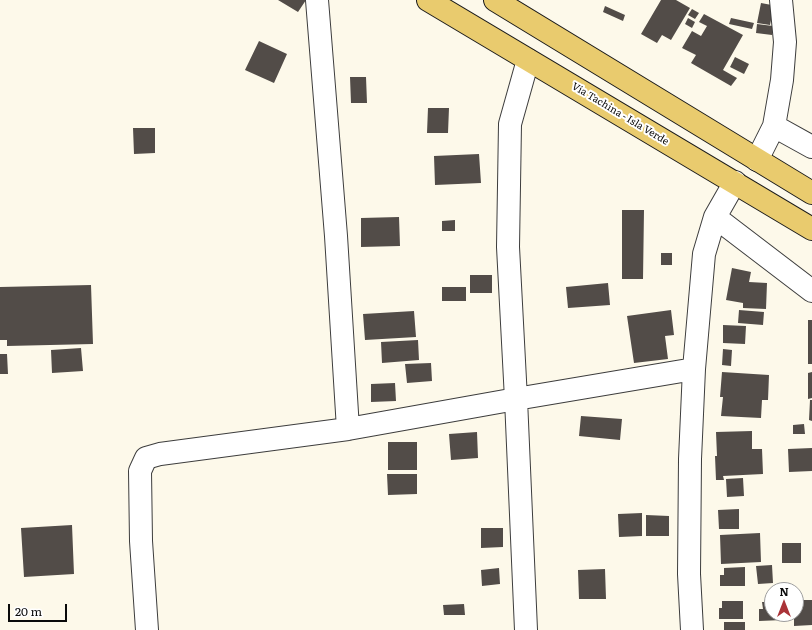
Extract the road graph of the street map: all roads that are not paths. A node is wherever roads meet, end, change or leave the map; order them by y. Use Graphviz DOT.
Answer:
graph roads {
  1 [pos="317,0"];
  2 [pos="428,0"];
  3 [pos="495,0"];
  4 [pos="781,0"];
  5 [pos="528,60"];
  6 [pos="774,126"];
  7 [pos="812,147"];
  8 [pos="757,160"];
  9 [pos="735,182"];
  10 [pos="812,193"];
  11 [pos="715,218"];
  12 [pos="812,229"];
  13 [pos="812,291"];
  14 [pos="694,369"];
  15 [pos="516,398"];
  16 [pos="348,429"];
  17 [pos="147,630"];
  18 [pos="526,630"];
  19 [pos="692,630"];
  1 -- 16 [label="street"];
  2 -- 5 [label="main road, Vía Tachina - Isla Verde"];
  3 -- 8 [label="main road"];
  4 -- 6 [label="street"];
  5 -- 9 [label="main road, Vía Tachina - Isla Verde"];
  5 -- 15 [label="street"];
  6 -- 7 [label="street"];
  6 -- 8 [label="street"];
  8 -- 10 [label="main road"];
  9 -- 11 [label="street"];
  9 -- 12 [label="main road, Vía Tachina - Isla Verde"];
  11 -- 13 [label="street"];
  11 -- 14 [label="street"];
  14 -- 15 [label="street"];
  14 -- 19 [label="street"];
  15 -- 16 [label="street"];
  15 -- 18 [label="street"];
  16 -- 17 [label="street"];
}
